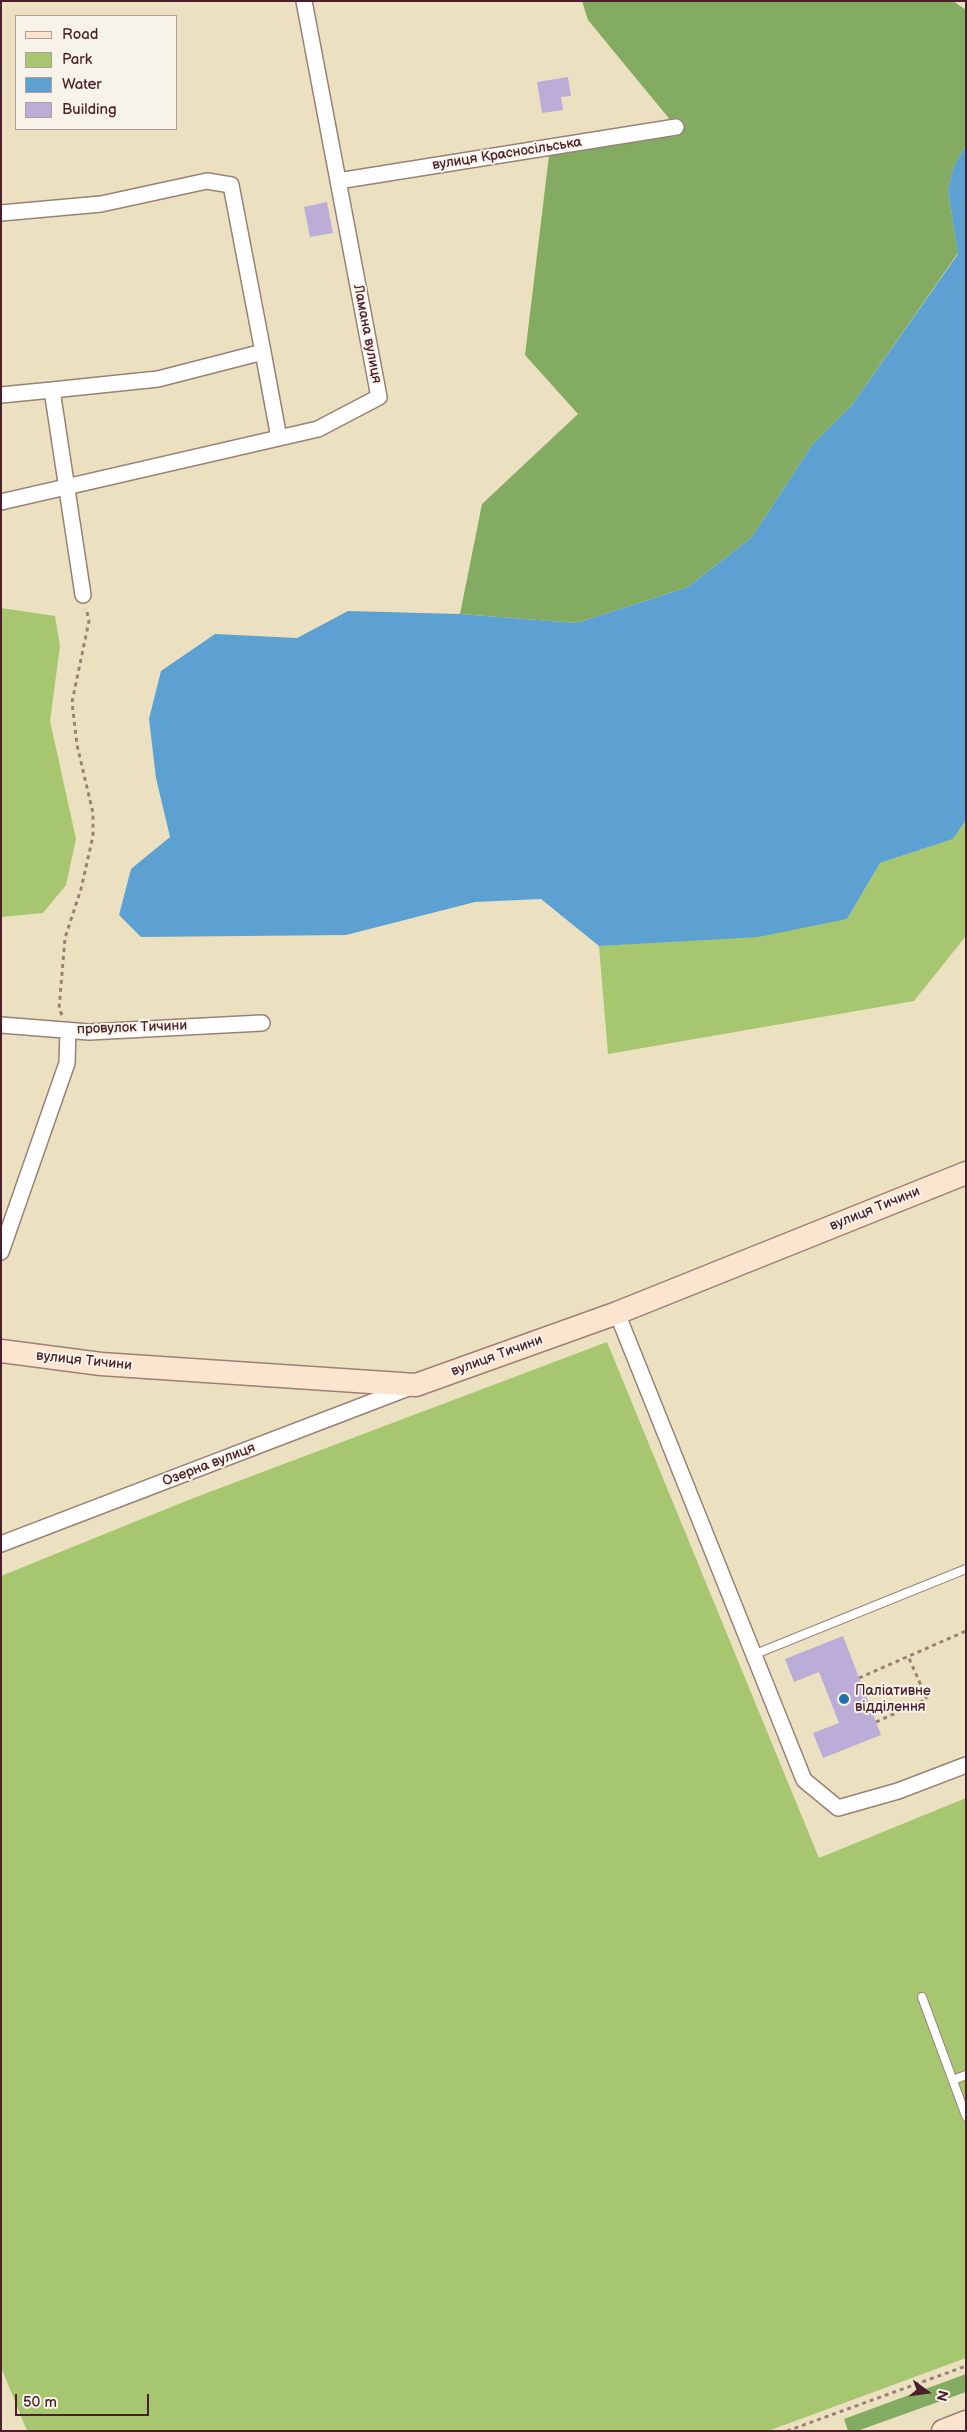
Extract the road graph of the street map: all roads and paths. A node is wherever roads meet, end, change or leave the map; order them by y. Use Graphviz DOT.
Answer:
graph roads {
  1 [pos="304,1"];
  2 [pos="676,127"];
  3 [pos="338,181"];
  4 [pos="1,213"];
  5 [pos="263,352"];
  6 [pos="52,390"];
  7 [pos="1,395"];
  8 [pos="279,438"];
  9 [pos="66,487"];
  10 [pos="1,502"];
  11 [pos="83,595"];
  12 [pos="262,1023"];
  13 [pos="1,1025"];
  14 [pos="68,1030"];
  15 [pos="966,1173"];
  16 [pos="1,1252"];
  17 [pos="617,1313"];
  18 [pos="1,1351"];
  19 [pos="416,1385"];
  20 [pos="1,1544"];
  21 [pos="966,1568"];
  22 [pos="966,1630"];
  23 [pos="753,1655"];
  24 [pos="908,1656"];
  25 [pos="859,1678"];
  26 [pos="876,1722"];
  27 [pos="966,1765"];
  28 [pos="922,1997"];
  29 [pos="966,2074"];
  30 [pos="953,2080"];
  31 [pos="966,2116"];
  32 [pos="966,2366"];
  33 [pos="966,2422"];
  34 [pos="787,2431"];
  35 [pos="943,2431"];
  1 -- 3 [label="street, Ламана вулиця"];
  2 -- 3 [label="street, вулиця Красносільська"];
  3 -- 8 [label="street, Ламана вулиця"];
  4 -- 5 [label="street"];
  5 -- 6 [label="street"];
  5 -- 8 [label="street"];
  6 -- 7 [label="street"];
  6 -- 9 [label="street"];
  8 -- 9 [label="street, Ламана вулиця"];
  9 -- 10 [label="street, Ламана вулиця"];
  9 -- 11 [label="street"];
  11 -- 14 [label="path"];
  12 -- 14 [label="street, провулок Тичини"];
  13 -- 14 [label="street, провулок Тичини"];
  14 -- 16 [label="street"];
  15 -- 17 [label="street, вулиця Тичини"];
  17 -- 19 [label="street, вулиця Тичини"];
  17 -- 23 [label="street"];
  18 -- 19 [label="street, вулиця Тичини"];
  19 -- 20 [label="street, Озерна вулиця"];
  21 -- 23 [label="lane"];
  22 -- 24 [label="path"];
  23 -- 27 [label="street"];
  24 -- 25 [label="path"];
  24 -- 26 [label="path"];
  28 -- 30 [label="lane"];
  29 -- 30 [label="lane"];
  30 -- 31 [label="lane"];
  32 -- 34 [label="path"];
  33 -- 35 [label="street"];
}
